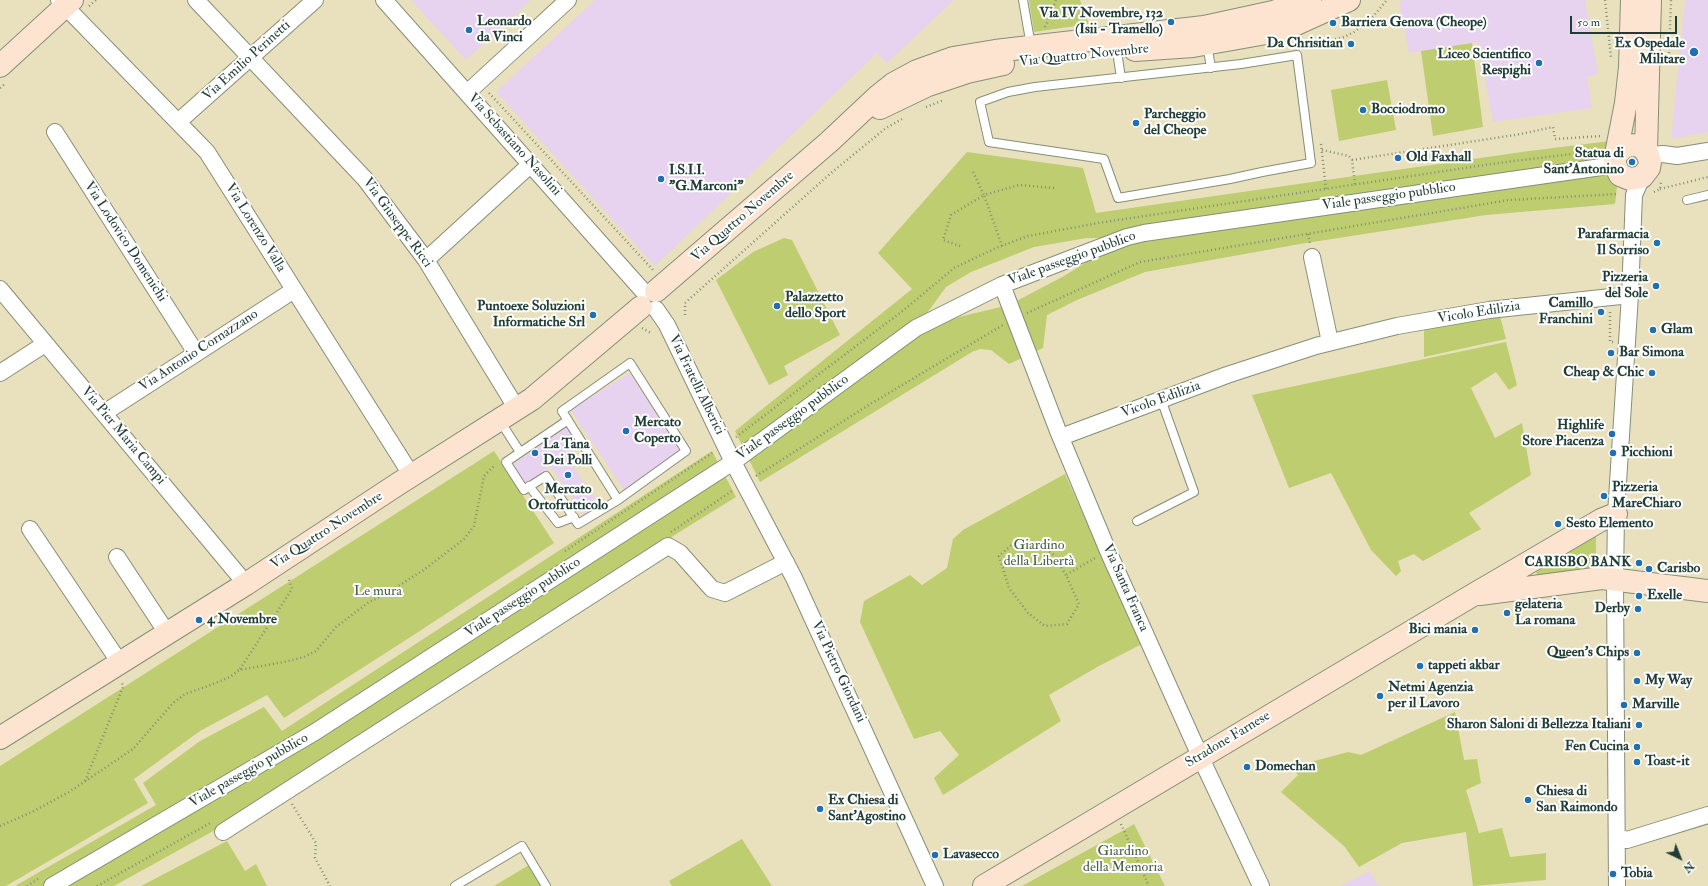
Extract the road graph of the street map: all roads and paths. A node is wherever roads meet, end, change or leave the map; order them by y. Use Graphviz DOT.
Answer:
graph roads {
  1 [pos="196,0"];
  2 [pos="315,0"];
  3 [pos="384,0"];
  4 [pos="568,0"];
  5 [pos="1023,0"];
  6 [pos="1056,0"];
  7 [pos="1349,0"];
  8 [pos="1387,0"];
  9 [pos="1605,0"];
  10 [pos="1632,0"];
  11 [pos="1650,0"];
  12 [pos="65,2"];
  13 [pos="1313,5"];
  14 [pos="1273,12"];
  15 [pos="1045,28"];
  16 [pos="1064,43"];
  17 [pos="1207,43"];
  18 [pos="1031,46"];
  19 [pos="1298,48"];
  20 [pos="1117,51"];
  21 [pos="250,57"];
  22 [pos="1612,63"];
  23 [pos="0,66"];
  24 [pos="1211,68"];
  25 [pos="1121,78"];
  26 [pos="928,85"];
  27 [pos="488,92"];
  28 [pos="467,93"];
  29 [pos="945,100"];
  30 [pos="925,108"];
  31 [pos="906,117"];
  32 [pos="178,122"];
  33 [pos="54,132"];
  34 [pos="1606,135"];
  35 [pos="829,142"];
  36 [pos="1594,151"];
  37 [pos="1708,151"];
  38 [pos="1352,160"];
  39 [pos="1498,163"];
  40 [pos="531,164"];
  41 [pos="973,172"];
  42 [pos="1635,173"];
  43 [pos="1708,177"];
  44 [pos="1355,184"];
  45 [pos="1054,188"];
  46 [pos="1326,189"];
  47 [pos="984,195"];
  48 [pos="1708,196"];
  49 [pos="1687,200"];
  50 [pos="960,246"];
  51 [pos="1002,246"];
  52 [pos="1312,257"];
  53 [pos="426,260"];
  54 [pos="1002,285"];
  55 [pos="0,288"];
  56 [pos="294,290"];
  57 [pos="651,294"];
  58 [pos="1624,295"];
  59 [pos="685,315"];
  60 [pos="1015,318"];
  61 [pos="1330,342"];
  62 [pos="1617,342"];
  63 [pos="45,344"];
  64 [pos="196,353"];
  65 [pos="0,373"];
  66 [pos="1161,400"];
  67 [pos="104,413"];
  68 [pos="508,415"];
  69 [pos="568,420"];
  70 [pos="1061,437"];
  71 [pos="520,452"];
  72 [pos="506,462"];
  73 [pos="733,462"];
  74 [pos="412,476"];
  75 [pos="744,483"];
  76 [pos="529,486"];
  77 [pos="618,500"];
  78 [pos="1616,514"];
  79 [pos="574,517"];
  80 [pos="1137,521"];
  81 [pos="30,529"];
  82 [pos="669,533"];
  83 [pos="1107,541"];
  84 [pos="117,556"];
  85 [pos="1537,557"];
  86 [pos="786,562"];
  87 [pos="286,573"];
  88 [pos="1066,575"];
  89 [pos="1615,580"];
  90 [pos="246,584"];
  91 [pos="1534,587"];
  92 [pos="1708,591"];
  93 [pos="1473,594"];
  94 [pos="167,633"];
  95 [pos="120,670"];
  96 [pos="239,670"];
  97 [pos="0,738"];
  98 [pos="1200,756"];
  99 [pos="84,782"];
  100 [pos="285,792"];
  101 [pos="1708,815"];
  102 [pos="1121,824"];
  103 [pos="0,826"];
  104 [pos="218,826"];
  105 [pos="1617,837"];
  106 [pos="52,886"];
  107 [pos="97,886"];
  108 [pos="330,886"];
  109 [pos="455,886"];
  110 [pos="546,886"];
  111 [pos="935,886"];
  112 [pos="984,886"];
  113 [pos="1149,886"];
  114 [pos="1261,886"];
  115 [pos="1617,886"];
  1 -- 21 [label="street, Via Giuseppe Ricci"];
  2 -- 21 [label="street, Via Emilio Perinetti"];
  3 -- 28 [label="street, Via Sebastiano Nasolini"];
  4 -- 28 [label="street"];
  5 -- 18 [label="lane"];
  6 -- 15 [label="path"];
  7 -- 13 [label="main road, Via Quattro Novembre"];
  8 -- 19 [label="path"];
  9 -- 22 [label="path"];
  10 -- 42 [label="main road"];
  11 -- 42 [label="main road"];
  12 -- 23 [label="main road"];
  12 -- 32 [label="street, Via Lorenzo Valla"];
  13 -- 14 [label="main road, Via Quattro Novembre"];
  13 -- 17 [label="main road, Via Quattro Novembre"];
  14 -- 16 [label="main road, Via Quattro Novembre"];
  14 -- 17 [label="main road"];
  16 -- 18 [label="main road, Via Quattro Novembre"];
  16 -- 20 [label="main road"];
  17 -- 20 [label="main road, Via Quattro Novembre"];
  17 -- 24 [label="lane"];
  18 -- 26 [label="main road"];
  18 -- 35 [label="main road, Via Quattro Novembre"];
  20 -- 25 [label="lane"];
  20 -- 26 [label="main road, Via Quattro Novembre"];
  21 -- 32 [label="street, Via Emilio Perinetti"];
  21 -- 53 [label="street, Via Giuseppe Ricci"];
  24 -- 25 [label="lane"];
  24 -- 25 [label="lane"];
  26 -- 35 [label="main road, Via Quattro Novembre"];
  27 -- 57 [label="path"];
  28 -- 40 [label="street, Via Sebastiano Nasolini"];
  29 -- 30 [label="path"];
  31 -- 59 [label="path"];
  32 -- 56 [label="street, Via Lorenzo Valla"];
  33 -- 64 [label="street, Via Lodovico Domenichi"];
  34 -- 38 [label="path"];
  35 -- 57 [label="main road, Via Quattro Novembre"];
  36 -- 39 [label="path"];
  37 -- 42 [label="street"];
  38 -- 44 [label="path"];
  38 -- 46 [label="path"];
  40 -- 53 [label="street"];
  40 -- 57 [label="street, Via Sebastiano Nasolini"];
  41 -- 47 [label="path"];
  42 -- 43 [label="path"];
  42 -- 54 [label="street, Viale passeggio pubblico"];
  42 -- 58 [label="street"];
  42 -- 60 [label="path"];
  45 -- 47 [label="path"];
  47 -- 50 [label="path"];
  47 -- 51 [label="path"];
  48 -- 49 [label="lane"];
  52 -- 61 [label="street"];
  53 -- 68 [label="street, Via Giuseppe Ricci"];
  54 -- 60 [label="street, Via Santa Franca"];
  54 -- 73 [label="street, Viale passeggio pubblico"];
  55 -- 63 [label="street, Via Pier Maria Campi"];
  56 -- 64 [label="street, Via Antonio Cornazzano"];
  56 -- 74 [label="street, Via Lorenzo Valla"];
  57 -- 68 [label="main road, Via Quattro Novembre"];
  57 -- 73 [label="street, Via Fratelli Alberici"];
  58 -- 61 [label="street, Vicolo Edilizia"];
  58 -- 62 [label="path"];
  58 -- 78 [label="street"];
  60 -- 70 [label="street, Via Santa Franca"];
  60 -- 75 [label="path"];
  61 -- 66 [label="street, Vicolo Edilizia"];
  63 -- 65 [label="street"];
  63 -- 67 [label="street, Via Pier Maria Campi"];
  64 -- 67 [label="street, Via Antonio Cornazzano"];
  66 -- 70 [label="street, Vicolo Edilizia"];
  66 -- 80 [label="lane"];
  67 -- 90 [label="street, Via Pier Maria Campi"];
  68 -- 71 [label="lane"];
  68 -- 74 [label="main road, Via Quattro Novembre"];
  69 -- 71 [label="lane"];
  69 -- 77 [label="lane"];
  69 -- 77 [label="lane"];
  70 -- 83 [label="street, Via Santa Franca"];
  71 -- 72 [label="lane"];
  72 -- 76 [label="lane"];
  72 -- 96 [label="path"];
  73 -- 75 [label="street, Via Pietro Giordani"];
  73 -- 106 [label="street, Viale passeggio pubblico"];
  74 -- 90 [label="main road, Via Quattro Novembre"];
  75 -- 82 [label="path"];
  75 -- 86 [label="street, Via Pietro Giordani"];
  76 -- 79 [label="lane"];
  76 -- 79 [label="lane"];
  77 -- 79 [label="lane"];
  78 -- 85 [label="main road, Stradone Farnese"];
  78 -- 89 [label="street"];
  81 -- 95 [label="street"];
  83 -- 88 [label="path"];
  83 -- 98 [label="street, Via Santa Franca"];
  84 -- 94 [label="street"];
  85 -- 91 [label="main road"];
  85 -- 93 [label="main road, Stradone Farnese"];
  86 -- 100 [label="street"];
  86 -- 111 [label="street, Via Pietro Giordani"];
  87 -- 96 [label="path"];
  88 -- 88 [label="path"];
  89 -- 91 [label="main road, Stradone Farnese"];
  89 -- 92 [label="main road, Stradone Farnese"];
  89 -- 105 [label="street"];
  90 -- 94 [label="main road, Via Quattro Novembre"];
  91 -- 93 [label="main road, Stradone Farnese"];
  93 -- 98 [label="main road, Stradone Farnese"];
  94 -- 95 [label="main road, Via Quattro Novembre"];
  95 -- 97 [label="main road, Via Quattro Novembre"];
  95 -- 99 [label="path"];
  96 -- 99 [label="path"];
  98 -- 112 [label="main road, Stradone Farnese"];
  98 -- 114 [label="street, Via Santa Franca"];
  99 -- 103 [label="path"];
  100 -- 104 [label="street"];
  100 -- 108 [label="path"];
  101 -- 105 [label="street"];
  102 -- 113 [label="path"];
  104 -- 107 [label="path"];
  105 -- 115 [label="street"];
  109 -- 110 [label="lane"];
}
